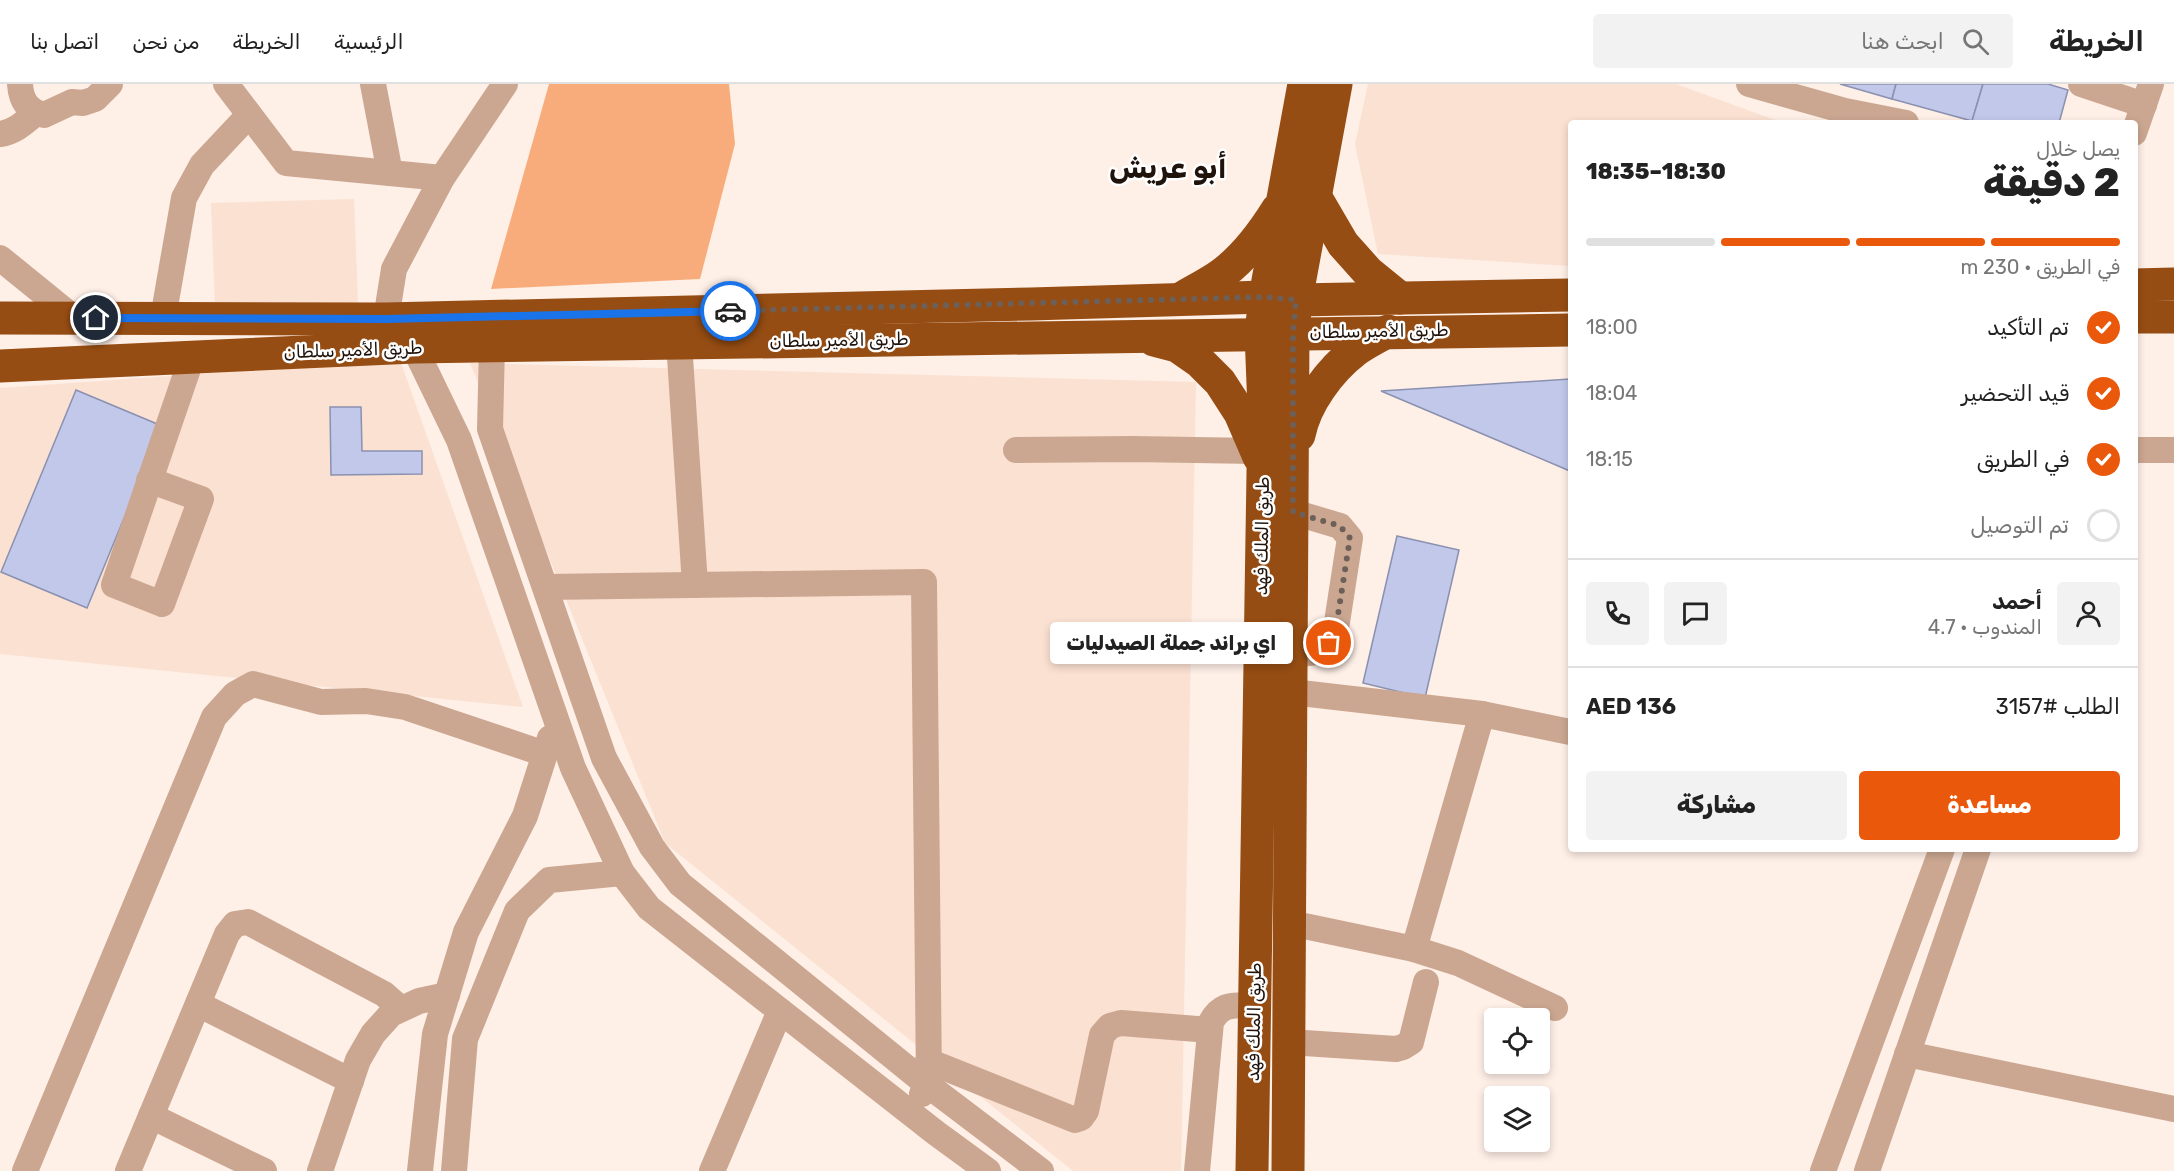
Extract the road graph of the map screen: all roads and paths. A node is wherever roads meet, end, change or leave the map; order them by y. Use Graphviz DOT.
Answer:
graph roads {
  1 [pos="20,84"];
  2 [pos="110,84"];
  3 [pos="226,84"];
  4 [pos="373,84"];
  5 [pos="505,84"];
  6 [pos="1304,84"];
  7 [pos="1335,84"];
  8 [pos="1749,84"];
  9 [pos="2081,84"];
  10 [pos="2148,94"];
  11 [pos="36,113"];
  12 [pos="249,115"];
  13 [pos="1891,120"];
  14 [pos="2138,122"];
  15 [pos="0,134"];
  16 [pos="390,173"];
  17 [pos="442,178"];
  18 [pos="1315,196"];
  19 [pos="1282,201"];
  20 [pos="0,258"];
  21 [pos="2174,284"];
  22 [pos="2138,285"];
  23 [pos="1568,295"];
  24 [pos="1280,298"];
  25 [pos="1400,298"];
  26 [pos="1179,300"];
  27 [pos="2138,317"];
  28 [pos="2174,317"];
  29 [pos="0,318"];
  30 [pos="74,318"];
  31 [pos="163,318"];
  32 [pos="386,319"];
  33 [pos="1568,330"];
  34 [pos="1388,331"];
  35 [pos="1277,333"];
  36 [pos="1132,335"];
  37 [pos="679,342"];
  38 [pos="492,345"];
  39 [pos="414,347"];
  40 [pos="192,357"];
  41 [pos="0,366"];
  42 [pos="1016,450"];
  43 [pos="2138,450"];
  44 [pos="2174,450"];
  45 [pos="1271,460"];
  46 [pos="149,480"];
  47 [pos="1293,512"];
  48 [pos="519,513"];
  49 [pos="488,523"];
  50 [pos="695,585"];
  51 [pos="545,586"];
  52 [pos="1292,655"];
  53 [pos="1292,692"];
  54 [pos="1482,714"];
  55 [pos="556,718"];
  56 [pos="1568,732"];
  57 [pos="545,754"];
  58 [pos="1941,852"];
  59 [pos="1977,852"];
  60 [pos="622,873"];
  61 [pos="1290,923"];
  62 [pos="1414,950"];
  63 [pos="1426,982"];
  64 [pos="447,995"];
  65 [pos="198,1004"];
  66 [pos="1254,1005"];
  67 [pos="1555,1008"];
  68 [pos="401,1009"];
  69 [pos="780,1011"];
  70 [pos="1210,1030"];
  71 [pos="1289,1042"];
  72 [pos="1907,1054"];
  73 [pos="928,1074"];
  74 [pos="351,1081"];
  75 [pos="2174,1109"];
  76 [pos="910,1111"];
  77 [pos="151,1116"];
  78 [pos="25,1171"];
  79 [pos="128,1171"];
  80 [pos="264,1171"];
  81 [pos="320,1171"];
  82 [pos="420,1171"];
  83 [pos="454,1171"];
  84 [pos="712,1171"];
  85 [pos="988,1171"];
  86 [pos="1041,1171"];
  87 [pos="1197,1171"];
  88 [pos="1252,1171"];
  89 [pos="1288,1171"];
  90 [pos="1823,1171"];
  91 [pos="1867,1171"];
  1 -- 11 [label="street"];
  2 -- 11 [label="street"];
  3 -- 12 [label="street"];
  4 -- 16 [label="street"];
  5 -- 17 [label="street"];
  6 -- 19 [label="highway, طريق الملك فهد"];
  7 -- 18 [label="highway, طريق الملك فهد"];
  8 -- 13 [label="street"];
  9 -- 10 [label="street"];
  10 -- 14 [label="street"];
  11 -- 15 [label="street"];
  12 -- 16 [label="street"];
  12 -- 31 [label="street"];
  16 -- 17 [label="street"];
  17 -- 32 [label="street"];
  18 -- 24 [label="highway, طريق الملك فهد"];
  18 -- 25 [label="highway"];
  19 -- 24 [label="highway, طريق الملك فهد"];
  19 -- 26 [label="highway"];
  20 -- 30 [label="street"];
  21 -- 22 [label="highway"];
  23 -- 25 [label="highway, طريق الأمير سلطان"];
  24 -- 25 [label="highway, طريق الأمير سلطان"];
  24 -- 26 [label="highway, طريق الأمير سلطان"];
  24 -- 35 [label="highway, طريق الملك فهد"];
  26 -- 32 [label="highway, طريق الأمير سلطان"];
  27 -- 28 [label="highway"];
  29 -- 30 [label="highway, طريق الأمير سلطان"];
  30 -- 31 [label="highway, طريق الأمير سلطان"];
  31 -- 32 [label="highway, طريق الأمير سلطان"];
  33 -- 34 [label="highway, طريق الأمير سلطان"];
  34 -- 35 [label="highway, طريق الأمير سلطان"];
  34 -- 45 [label="highway"];
  35 -- 36 [label="highway, طريق الأمير سلطان"];
  35 -- 45 [label="highway, طريق الملك فهد"];
  36 -- 37 [label="highway, طريق الأمير سلطان"];
  36 -- 45 [label="highway"];
  37 -- 38 [label="highway, طريق الأمير سلطان"];
  37 -- 50 [label="street"];
  38 -- 39 [label="highway, طريق الأمير سلطان"];
  38 -- 48 [label="street"];
  39 -- 40 [label="highway, طريق الأمير سلطان"];
  39 -- 49 [label="street"];
  40 -- 41 [label="highway, طريق الأمير سلطان"];
  40 -- 46 [label="street"];
  42 -- 45 [label="street"];
  43 -- 44 [label="street"];
  45 -- 47 [label="highway, طريق الملك فهد"];
  45 -- 66 [label="highway, طريق الملك فهد"];
  46 -- 46 [label="street"];
  47 -- 52 [label="highway, طريق الملك فهد"];
  47 -- 52 [label="street"];
  48 -- 49 [label="street"];
  48 -- 51 [label="street"];
  49 -- 55 [label="street"];
  50 -- 51 [label="street"];
  50 -- 73 [label="street"];
  51 -- 73 [label="street"];
  52 -- 53 [label="highway, طريق الملك فهد"];
  53 -- 54 [label="street"];
  53 -- 61 [label="highway, طريق الملك فهد"];
  54 -- 56 [label="street"];
  54 -- 62 [label="street"];
  55 -- 57 [label="street"];
  55 -- 60 [label="street"];
  57 -- 64 [label="street"];
  57 -- 78 [label="street"];
  58 -- 90 [label="street"];
  59 -- 72 [label="street"];
  60 -- 69 [label="street"];
  60 -- 83 [label="street"];
  61 -- 62 [label="street"];
  61 -- 71 [label="highway, طريق الملك فهد"];
  62 -- 67 [label="street"];
  63 -- 71 [label="street"];
  64 -- 68 [label="street"];
  64 -- 82 [label="street"];
  65 -- 68 [label="street"];
  65 -- 74 [label="street"];
  65 -- 77 [label="street"];
  66 -- 70 [label="street"];
  66 -- 88 [label="highway, طريق الملك فهد"];
  68 -- 74 [label="street"];
  69 -- 76 [label="street"];
  69 -- 84 [label="street"];
  70 -- 73 [label="street"];
  70 -- 87 [label="street"];
  71 -- 89 [label="highway, طريق الملك فهد"];
  72 -- 75 [label="street"];
  72 -- 91 [label="street"];
  73 -- 76 [label="street"];
  73 -- 86 [label="street"];
  74 -- 81 [label="street"];
  76 -- 85 [label="street"];
  77 -- 79 [label="street"];
  77 -- 80 [label="street"];
}
